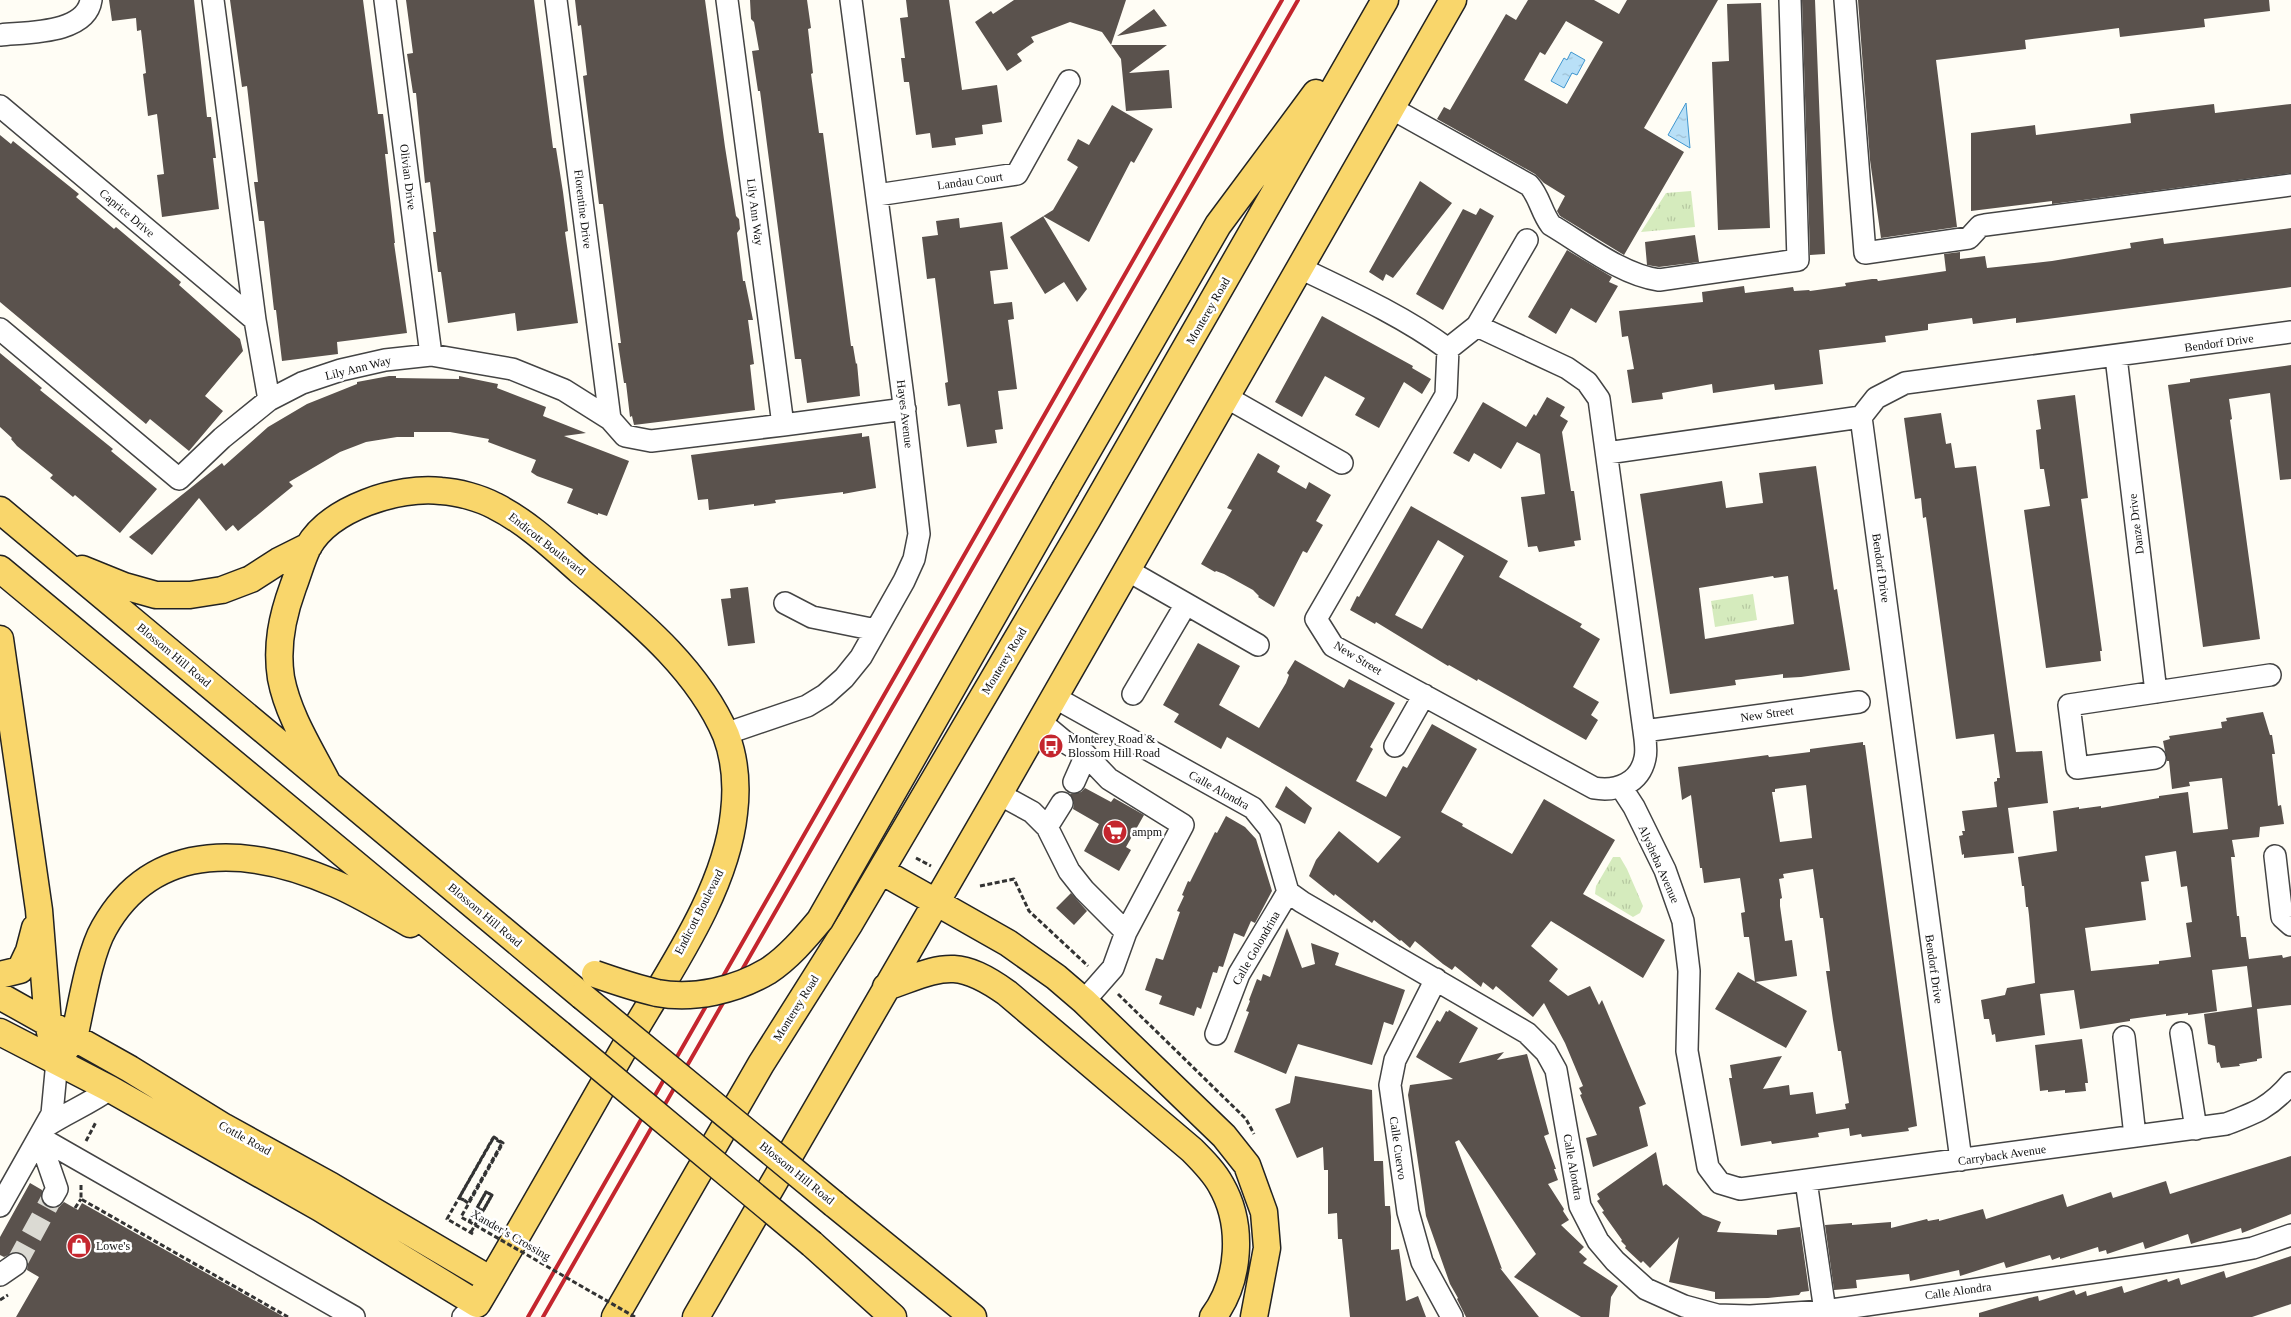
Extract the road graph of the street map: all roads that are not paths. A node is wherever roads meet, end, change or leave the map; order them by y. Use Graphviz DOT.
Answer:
graph roads {
  1 [pos="91,0"];
  2 [pos="213,0"];
  3 [pos="385,0"];
  4 [pos="556,0"];
  5 [pos="727,0"];
  6 [pos="851,0"];
  7 [pos="1453,0"];
  8 [pos="1790,0"];
  9 [pos="1844,0"];
  10 [pos="1382,4"];
  11 [pos="0,35"];
  12 [pos="1069,81"];
  13 [pos="0,106"];
  14 [pos="1391,108"];
  15 [pos="2291,185"];
  16 [pos="877,194"];
  17 [pos="1527,240"];
  18 [pos="1300,268"];
  19 [pos="255,320"];
  20 [pos="1477,326"];
  21 [pos="0,329"];
  22 [pos="2291,332"];
  23 [pos="1448,349"];
  24 [pos="431,355"];
  25 [pos="2116,357"];
  26 [pos="1226,397"];
  27 [pos="269,400"];
  28 [pos="905,409"];
  29 [pos="1860,417"];
  30 [pos="610,419"];
  31 [pos="783,424"];
  32 [pos="1607,453"];
  33 [pos="1342,463"];
  34 [pos="0,510"];
  35 [pos="308,546"];
  36 [pos="60,560"];
  37 [pos="0,569"];
  38 [pos="1127,570"];
  39 [pos="785,603"];
  40 [pos="1186,604"];
  41 [pos="876,630"];
  42 [pos="0,639"];
  43 [pos="1258,645"];
  44 [pos="2270,675"];
  45 [pos="2156,692"];
  46 [pos="1133,694"];
  47 [pos="1424,695"];
  48 [pos="1054,697"];
  49 [pos="1859,702"];
  50 [pos="1041,722"];
  51 [pos="1644,731"];
  52 [pos="725,734"];
  53 [pos="1395,746"];
  54 [pos="1086,755"];
  55 [pos="2155,758"];
  56 [pos="327,782"];
  57 [pos="1074,782"];
  58 [pos="1620,787"];
  59 [pos="999,794"];
  60 [pos="1062,803"];
  61 [pos="1047,827"];
  62 [pos="2275,856"];
  63 [pos="881,871"];
  64 [pos="1288,892"];
  65 [pos="936,902"];
  66 [pos="39,910"];
  67 [pos="2291,925"];
  68 [pos="1126,932"];
  69 [pos="462,952"];
  70 [pos="0,975"];
  71 [pos="1436,979"];
  72 [pos="588,985"];
  73 [pos="886,987"];
  74 [pos="0,996"];
  75 [pos="1084,1001"];
  76 [pos="48,1023"];
  77 [pos="0,1032"];
  78 [pos="2181,1033"];
  79 [pos="1216,1034"];
  80 [pos="2124,1037"];
  81 [pos="74,1038"];
  82 [pos="57,1061"];
  83 [pos="2291,1083"];
  84 [pos="110,1089"];
  85 [pos="2196,1129"];
  86 [pos="42,1132"];
  87 [pos="2135,1136"];
  88 [pos="1961,1160"];
  89 [pos="1708,1166"];
  90 [pos="1806,1181"];
  91 [pos="53,1196"];
  92 [pos="0,1206"];
  93 [pos="2291,1235"];
  94 [pos="491,1280"];
  95 [pos="1885,1309"];
  96 [pos="1825,1311"];
  97 [pos="472,1313"];
  98 [pos="354,1317"];
  99 [pos="615,1317"];
  100 [pos="696,1317"];
  101 [pos="893,1317"];
  102 [pos="973,1317"];
  103 [pos="1213,1317"];
  104 [pos="1254,1317"];
  105 [pos="1452,1317"];
  1 -- 11 [label="street"];
  2 -- 19 [label="street"];
  3 -- 24 [label="street, Olivian Drive"];
  4 -- 30 [label="street, Florentine Drive"];
  5 -- 31 [label="street, Lily Ann Way"];
  6 -- 16 [label="street, Hayes Avenue"];
  7 -- 14 [label="main road"];
  8 -- 14 [label="street"];
  9 -- 15 [label="street"];
  10 -- 63 [label="main road, Monterey Road"];
  10 -- 72 [label="main road, bridge"];
  12 -- 16 [label="street, Landau Court"];
  13 -- 19 [label="street, Caprice Drive"];
  14 -- 18 [label="main road"];
  16 -- 28 [label="street, Hayes Avenue"];
  17 -- 20 [label="street"];
  18 -- 23 [label="street"];
  18 -- 26 [label="main road"];
  19 -- 27 [label="street"];
  20 -- 23 [label="street"];
  20 -- 32 [label="street"];
  21 -- 27 [label="street, Lily Ann Way"];
  22 -- 25 [label="street, Bendorf Drive"];
  23 -- 47 [label="street, New Street"];
  24 -- 27 [label="street, Lily Ann Way"];
  24 -- 30 [label="street, Lily Ann Way"];
  25 -- 29 [label="street, Bendorf Drive"];
  25 -- 45 [label="street, Danze Drive"];
  26 -- 33 [label="street"];
  26 -- 38 [label="main road"];
  28 -- 31 [label="street, Lily Ann Way"];
  28 -- 41 [label="street, Hayes Avenue"];
  29 -- 32 [label="street"];
  29 -- 88 [label="street, Bendorf Drive"];
  30 -- 31 [label="street, Lily Ann Way"];
  32 -- 51 [label="street"];
  34 -- 36 [label="main road, Blossom Hill Road"];
  35 -- 36 [label="main road"];
  35 -- 52 [label="main road, Endicott Boulevard"];
  35 -- 56 [label="main road"];
  36 -- 56 [label="main road, Blossom Hill Road"];
  37 -- 69 [label="main road"];
  38 -- 40 [label="street"];
  38 -- 48 [label="main road"];
  39 -- 41 [label="street"];
  40 -- 43 [label="street"];
  40 -- 46 [label="street"];
  41 -- 52 [label="street, Hayes Avenue"];
  42 -- 66 [label="main road"];
  44 -- 45 [label="street"];
  45 -- 55 [label="street"];
  47 -- 53 [label="street"];
  47 -- 58 [label="street, New Street"];
  48 -- 50 [label="main road"];
  48 -- 64 [label="street, Calle Alondra"];
  49 -- 51 [label="street, New Street"];
  50 -- 54 [label="street"];
  50 -- 59 [label="main road"];
  51 -- 58 [label="street"];
  52 -- 94 [label="main road, Endicott Boulevard"];
  54 -- 57 [label="street"];
  54 -- 68 [label="street"];
  56 -- 72 [label="main road, Blossom Hill Road"];
  58 -- 89 [label="street, Alysheba Avenue"];
  59 -- 61 [label="street"];
  59 -- 65 [label="main road"];
  60 -- 61 [label="street"];
  61 -- 68 [label="street"];
  62 -- 67 [label="street"];
  63 -- 65 [label="main road"];
  63 -- 99 [label="main road, Monterey Road"];
  64 -- 71 [label="street, Calle Alondra"];
  64 -- 79 [label="street, Calle Golondrina"];
  65 -- 73 [label="main road"];
  65 -- 75 [label="main road"];
  66 -- 70 [label="main road"];
  66 -- 76 [label="main road"];
  68 -- 75 [label="street"];
  69 -- 81 [label="main road"];
  69 -- 101 [label="main road, bridge"];
  71 -- 96 [label="street, Calle Alondra"];
  71 -- 105 [label="street, Calle Cuervo"];
  72 -- 102 [label="main road, Blossom Hill Road, bridge"];
  73 -- 100 [label="main road"];
  73 -- 103 [label="main road"];
  74 -- 76 [label="main road, Cottle Road"];
  75 -- 104 [label="main road"];
  76 -- 81 [label="main road, Cottle Road"];
  76 -- 82 [label="main road"];
  77 -- 82 [label="main road, Cottle Road"];
  78 -- 85 [label="street"];
  80 -- 87 [label="street"];
  81 -- 82 [label="main road"];
  81 -- 94 [label="main road, Cottle Road"];
  82 -- 84 [label="main road, Cottle Road"];
  82 -- 86 [label="street"];
  83 -- 85 [label="street, Carryback Avenue"];
  84 -- 86 [label="street"];
  84 -- 97 [label="main road, Cottle Road"];
  85 -- 87 [label="street, Carryback Avenue"];
  86 -- 91 [label="street"];
  86 -- 92 [label="street"];
  86 -- 98 [label="street"];
  87 -- 88 [label="street, Carryback Avenue"];
  88 -- 90 [label="street, Carryback Avenue"];
  89 -- 90 [label="street, Carryback Avenue"];
  90 -- 96 [label="street"];
  93 -- 95 [label="street, Calle Alondra"];
  94 -- 97 [label="main road, Endicott Boulevard"];
  95 -- 96 [label="street, Calle Alondra"];
}
